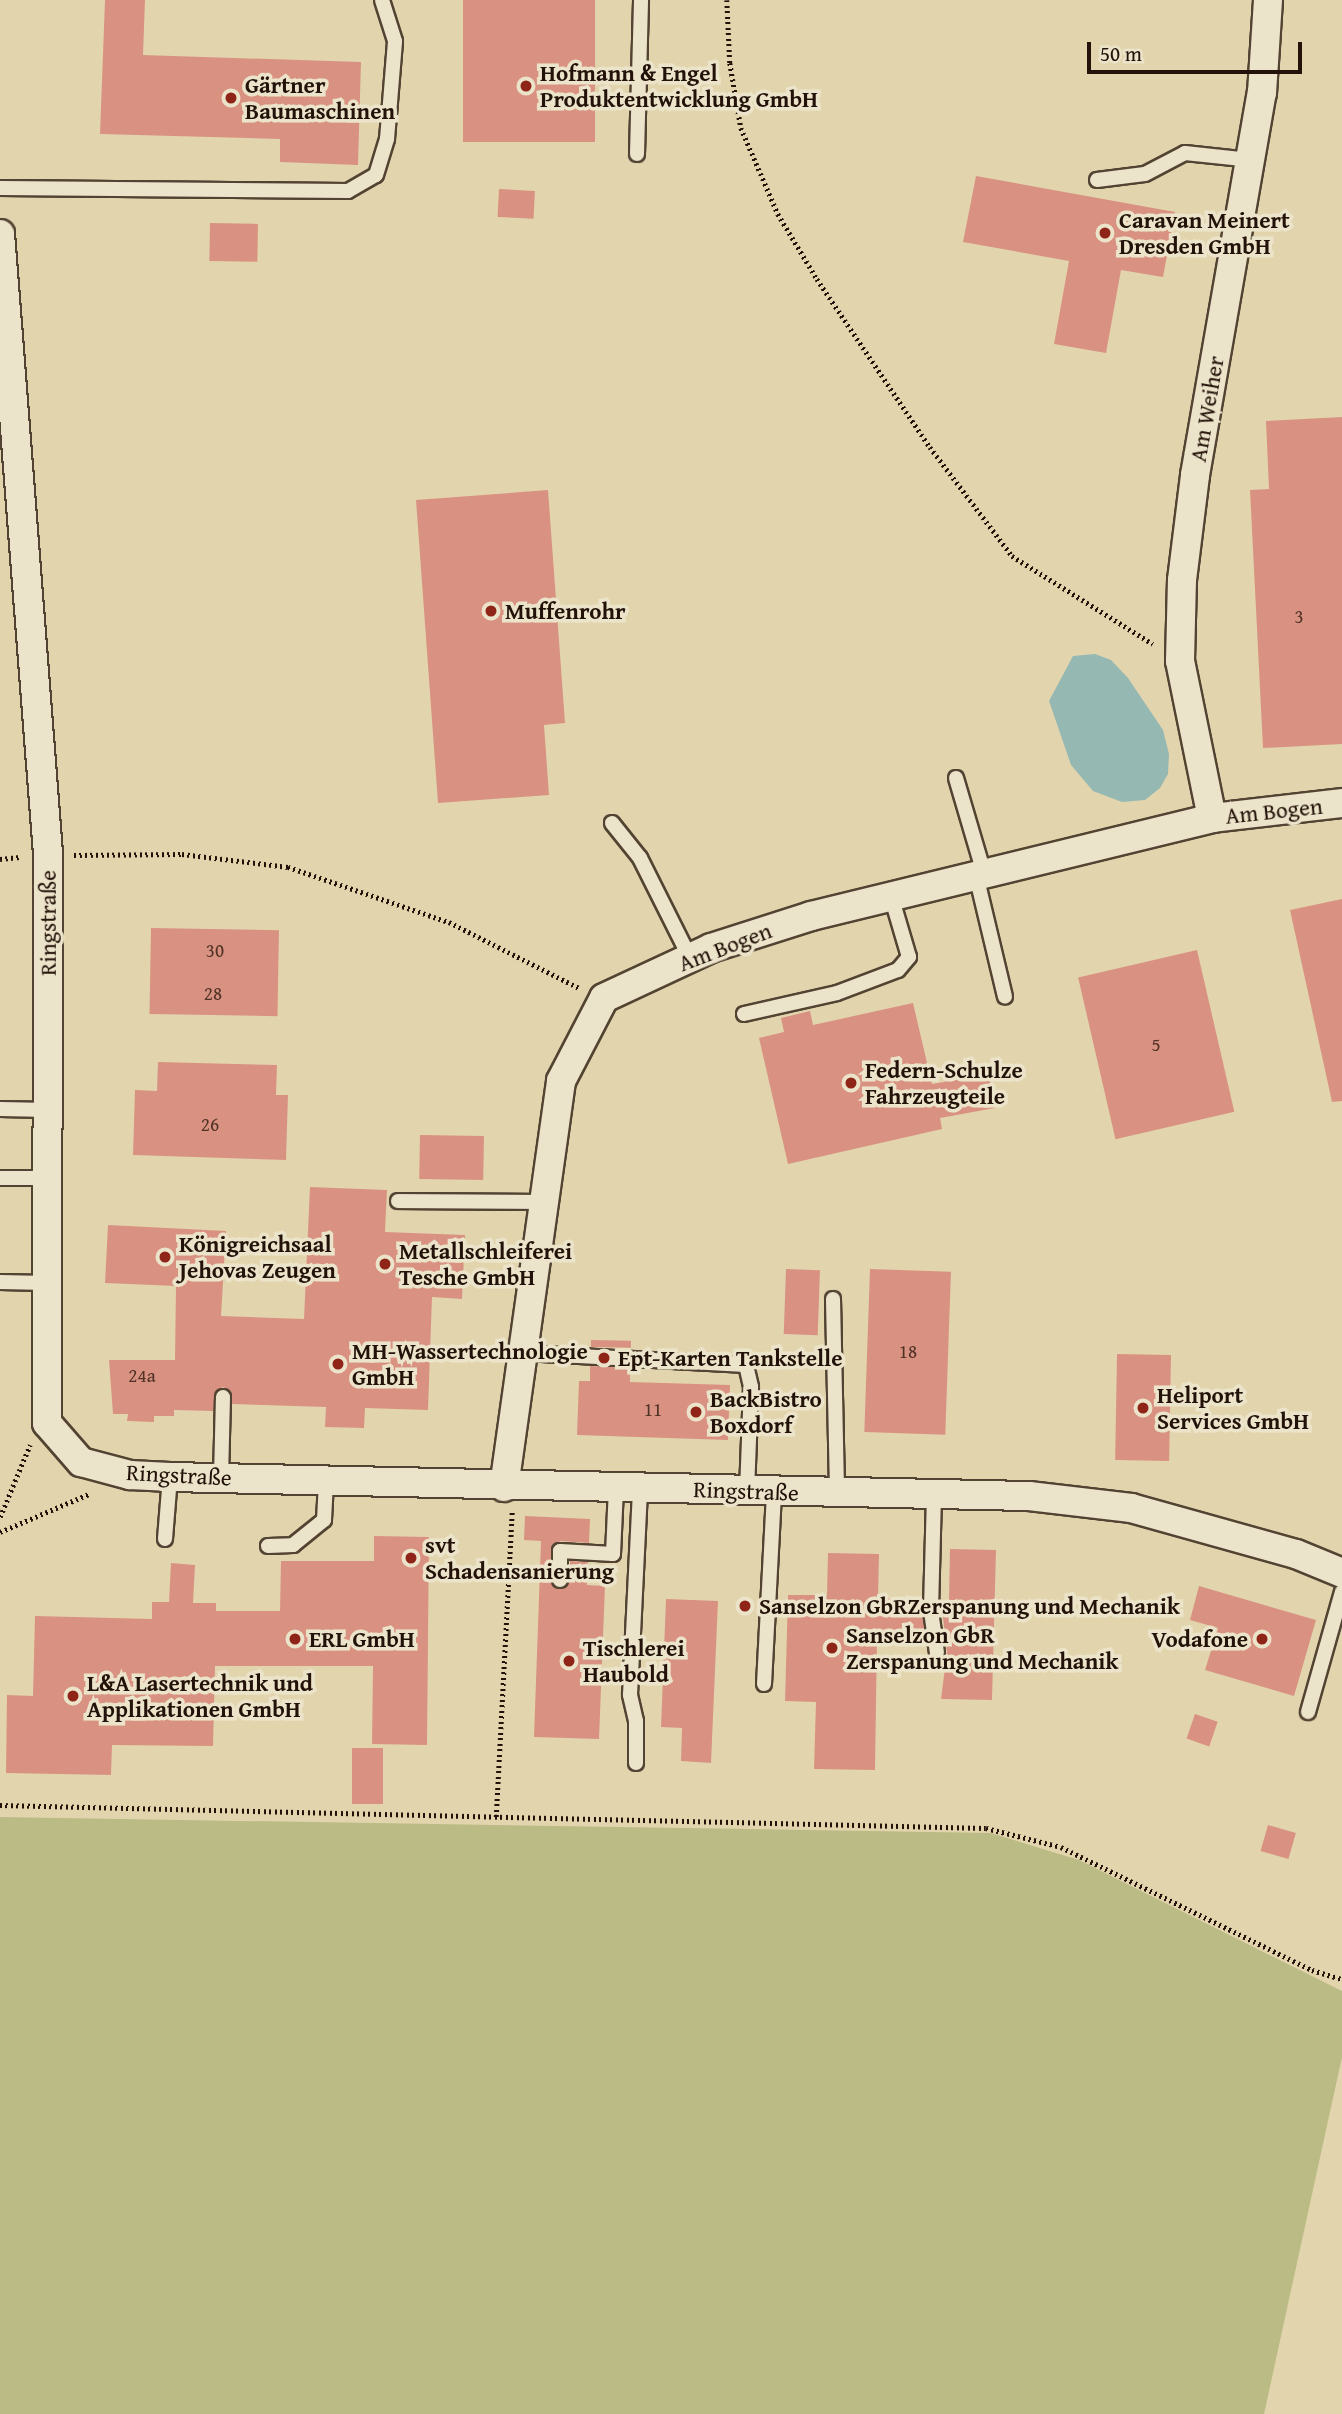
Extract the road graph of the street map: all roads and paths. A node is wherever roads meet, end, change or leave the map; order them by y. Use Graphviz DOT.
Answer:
graph roads {
  1 [pos="382,0"];
  2 [pos="641,0"];
  3 [pos="727,0"];
  4 [pos="1268,0"];
  5 [pos="637,154"];
  6 [pos="1250,160"];
  7 [pos="1097,180"];
  8 [pos="0,188"];
  9 [pos="0,234"];
  10 [pos="1181,661"];
  11 [pos="956,778"];
  12 [pos="1342,803"];
  13 [pos="1212,818"];
  14 [pos="612,823"];
  15 [pos="47,853"];
  16 [pos="0,859"];
  17 [pos="980,874"];
  18 [pos="891,896"];
  19 [pos="690,958"];
  20 [pos="1005,997"];
  21 [pos="604,998"];
  22 [pos="744,1014"];
  23 [pos="0,1109"];
  24 [pos="49,1110"];
  25 [pos="0,1178"];
  26 [pos="48,1178"];
  27 [pos="398,1201"];
  28 [pos="544,1202"];
  29 [pos="0,1282"];
  30 [pos="47,1283"];
  31 [pos="833,1299"];
  32 [pos="523,1353"];
  33 [pos="223,1397"];
  34 [pos="47,1423"];
  35 [pos="130,1475"];
  36 [pos="170,1476"];
  37 [pos="221,1478"];
  38 [pos="326,1481"];
  39 [pos="509,1487"];
  40 [pos="628,1487"];
  41 [pos="760,1492"];
  42 [pos="837,1494"];
  43 [pos="934,1495"];
  44 [pos="0,1517"];
  45 [pos="0,1532"];
  46 [pos="165,1539"];
  47 [pos="268,1546"];
  48 [pos="1342,1573"];
  49 [pos="560,1580"];
  50 [pos="1342,1592"];
  51 [pos="937,1653"];
  52 [pos="764,1684"];
  53 [pos="1308,1712"];
  54 [pos="636,1763"];
  55 [pos="0,1805"];
  56 [pos="496,1817"];
  57 [pos="1342,1979"];
  1 -- 8 [label="lane"];
  2 -- 5 [label="lane"];
  3 -- 10 [label="path"];
  4 -- 6 [label="street, Am Weiher"];
  6 -- 7 [label="lane"];
  6 -- 10 [label="street, Am Weiher"];
  9 -- 15 [label="street, Ringstraße"];
  10 -- 13 [label="street, Am Weiher"];
  11 -- 17 [label="lane"];
  12 -- 13 [label="street, Am Bogen"];
  13 -- 17 [label="street, Am Bogen"];
  14 -- 19 [label="lane"];
  15 -- 16 [label="path"];
  15 -- 21 [label="path"];
  15 -- 24 [label="street, Ringstraße"];
  17 -- 18 [label="street, Am Bogen"];
  17 -- 20 [label="lane"];
  18 -- 19 [label="street, Am Bogen"];
  18 -- 22 [label="lane"];
  19 -- 21 [label="street, Am Bogen"];
  21 -- 28 [label="street"];
  23 -- 24 [label="lane"];
  24 -- 26 [label="street, Ringstraße"];
  25 -- 26 [label="lane"];
  26 -- 30 [label="street, Ringstraße"];
  27 -- 28 [label="lane"];
  28 -- 32 [label="street"];
  29 -- 30 [label="lane"];
  30 -- 34 [label="street, Ringstraße"];
  31 -- 42 [label="lane"];
  32 -- 39 [label="street"];
  32 -- 41 [label="lane"];
  33 -- 37 [label="lane"];
  34 -- 35 [label="street, Ringstraße"];
  34 -- 44 [label="path"];
  35 -- 36 [label="street, Ringstraße"];
  35 -- 45 [label="path"];
  36 -- 37 [label="street, Ringstraße"];
  36 -- 46 [label="lane"];
  37 -- 38 [label="street, Ringstraße"];
  38 -- 39 [label="street, Ringstraße"];
  38 -- 47 [label="lane"];
  39 -- 40 [label="street, Ringstraße"];
  39 -- 56 [label="path"];
  40 -- 41 [label="street, Ringstraße"];
  40 -- 49 [label="lane"];
  40 -- 54 [label="lane"];
  41 -- 42 [label="street, Ringstraße"];
  41 -- 52 [label="lane"];
  42 -- 43 [label="street, Ringstraße"];
  43 -- 48 [label="street, Ringstraße"];
  43 -- 51 [label="lane"];
  50 -- 53 [label="lane"];
  55 -- 56 [label="path"];
  56 -- 57 [label="path"];
}
